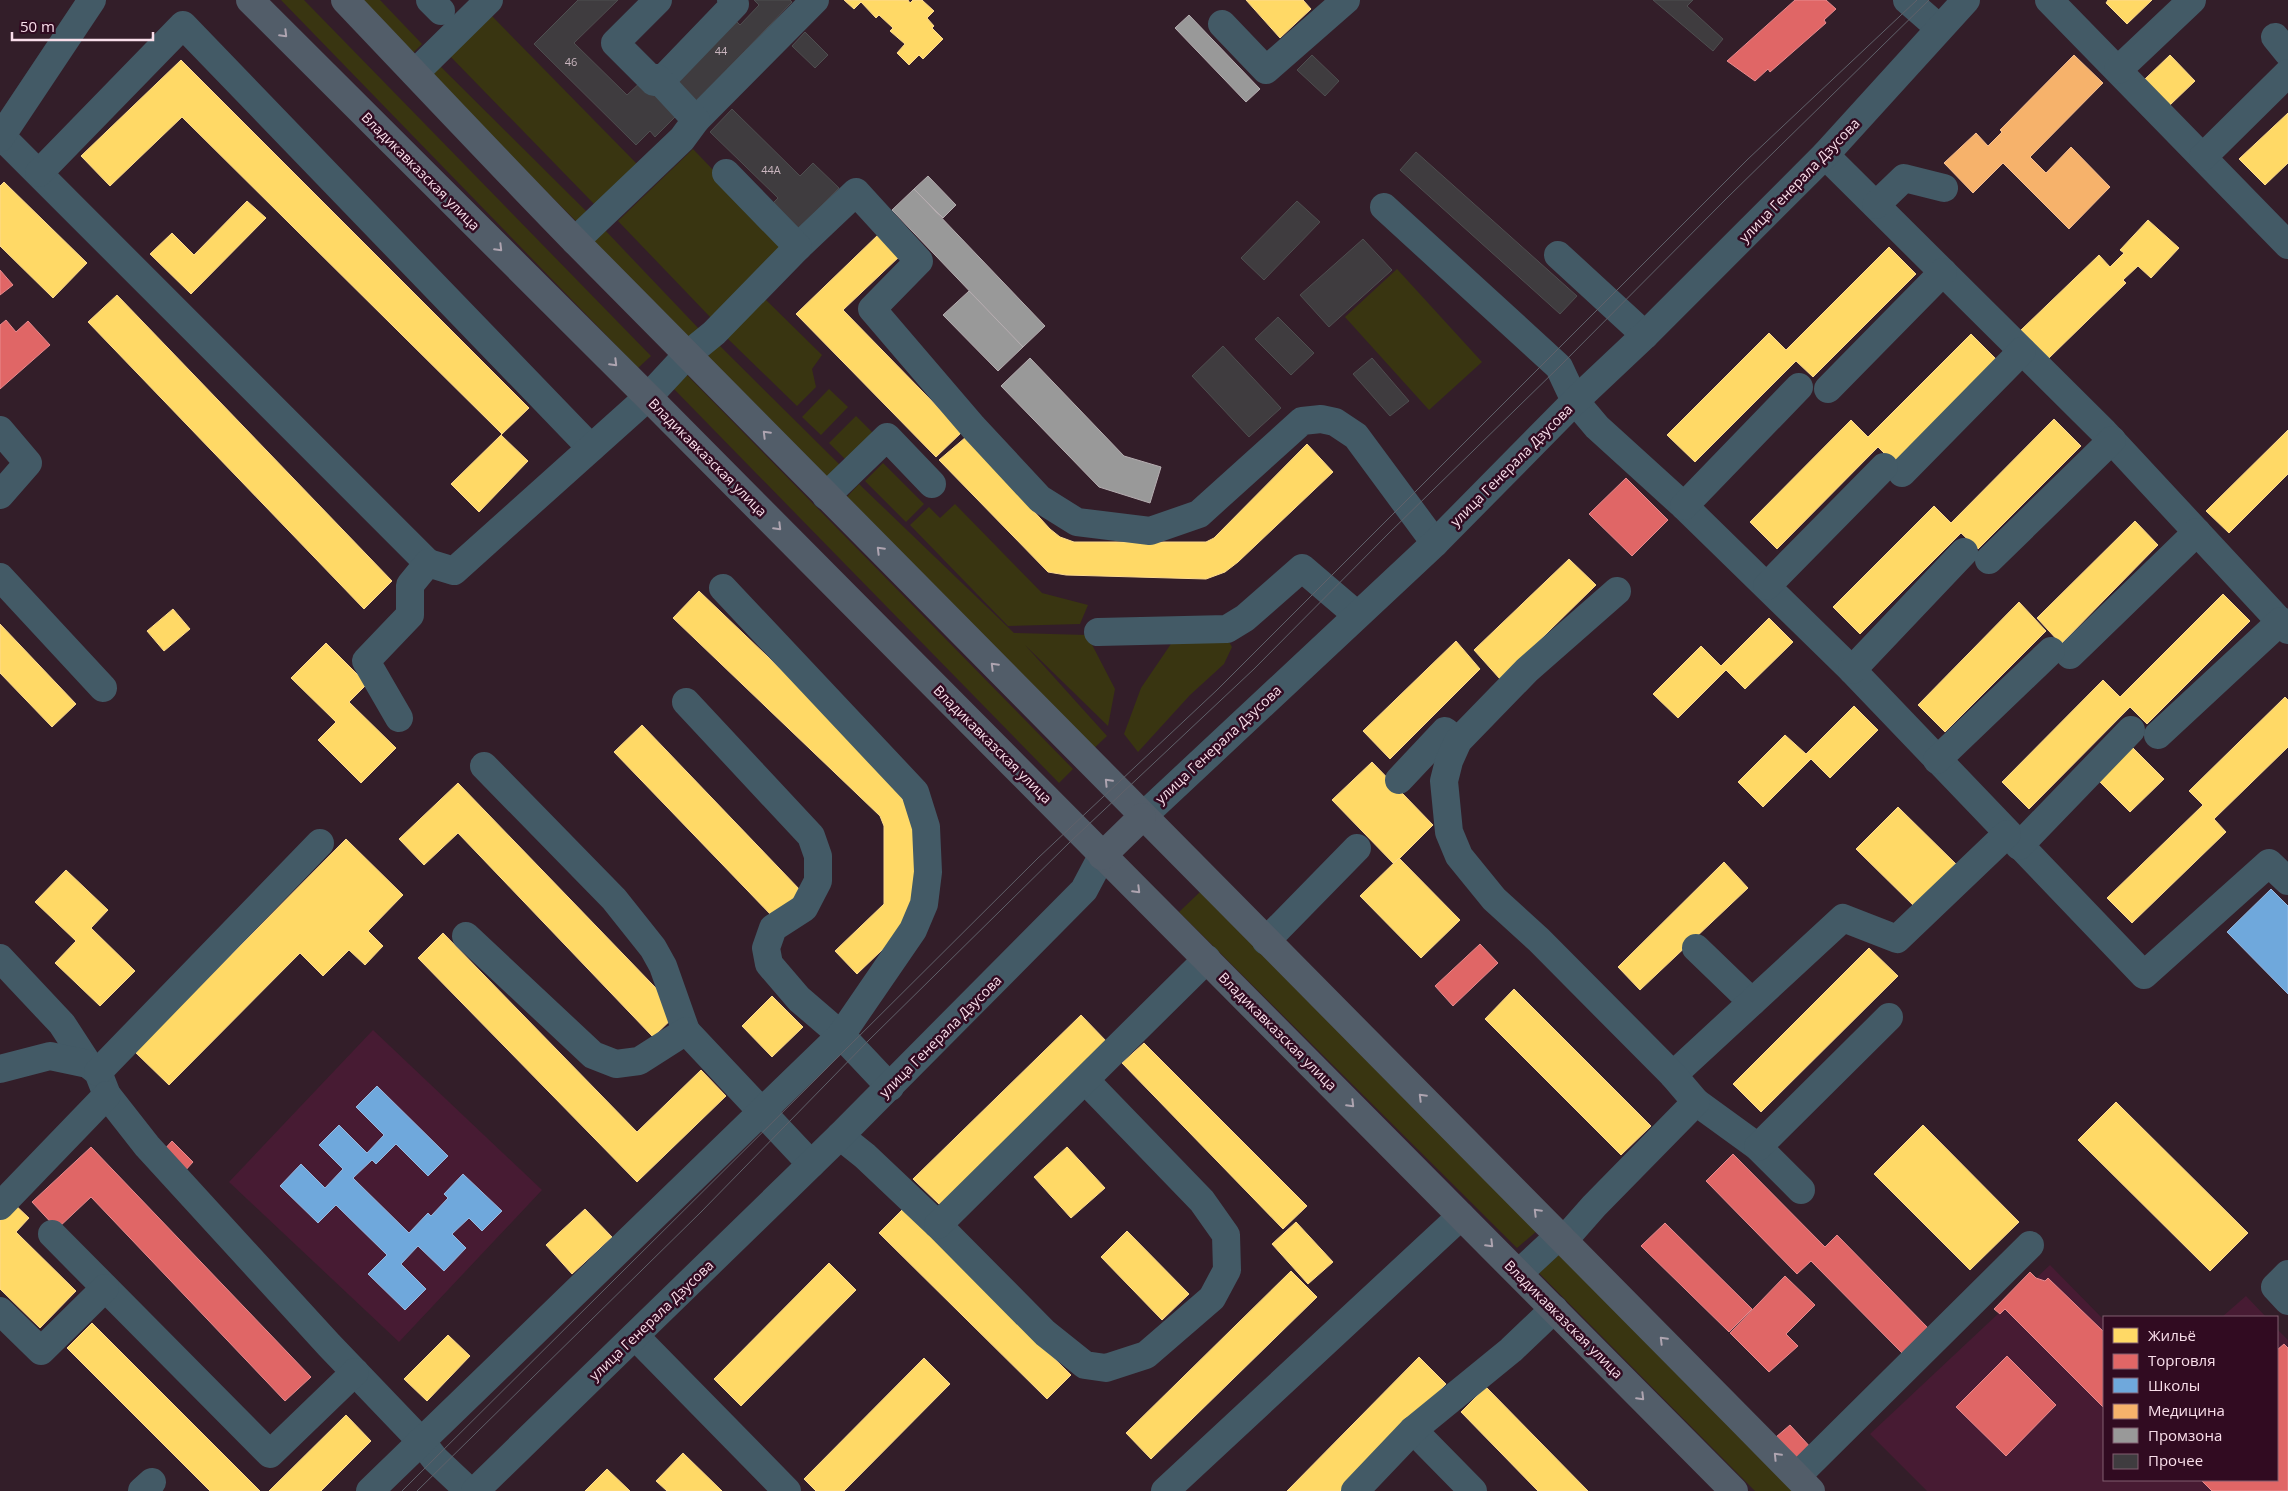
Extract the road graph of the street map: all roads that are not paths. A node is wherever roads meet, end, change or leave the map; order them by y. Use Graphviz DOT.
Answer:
graph roads {
  1 [pos="92,0"];
  2 [pos="250,0"];
  3 [pos="345,0"];
  4 [pos="489,0"];
  5 [pos="658,0"];
  6 [pos="731,0"];
  7 [pos="815,0"];
  8 [pos="1346,0"];
  9 [pos="1907,0"];
  10 [pos="1938,0"];
  11 [pos="1966,0"];
  12 [pos="2049,0"];
  13 [pos="2192,0"];
  14 [pos="1222,24"];
  15 [pos="1939,28"];
  16 [pos="2118,70"];
  17 [pos="415,73"];
  18 [pos="2288,73"];
  19 [pos="660,82"];
  20 [pos="696,120"];
  21 [pos="1,137"];
  22 [pos="1826,155"];
  23 [pos="2203,157"];
  24 [pos="39,173"];
  25 [pos="726,173"];
  26 [pos="1944,188"];
  27 [pos="1876,206"];
  28 [pos="1384,207"];
  29 [pos="575,241"];
  30 [pos="2288,245"];
  31 [pos="798,247"];
  32 [pos="1558,255"];
  33 [pos="1943,272"];
  34 [pos="1645,335"];
  35 [pos="2022,351"];
  36 [pos="687,355"];
  37 [pos="1799,387"];
  38 [pos="1828,389"];
  39 [pos="648,397"];
  40 [pos="1575,401"];
  41 [pos="0,430"];
  42 [pos="2112,440"];
  43 [pos="591,448"];
  44 [pos="932,484"];
  45 [pos="0,495"];
  46 [pos="826,496"];
  47 [pos="1684,506"];
  48 [pos="2197,532"];
  49 [pos="1435,543"];
  50 [pos="428,563"];
  51 [pos="0,577"];
  52 [pos="1767,586"];
  53 [pos="723,588"];
  54 [pos="1617,591"];
  55 [pos="1358,614"];
  56 [pos="2284,626"];
  57 [pos="1098,632"];
  58 [pos="1852,670"];
  59 [pos="103,688"];
  60 [pos="686,702"];
  61 [pos="399,718"];
  62 [pos="2130,730"];
  63 [pos="2158,735"];
  64 [pos="1458,741"];
  65 [pos="1937,760"];
  66 [pos="484,766"];
  67 [pos="1399,780"];
  68 [pos="1142,817"];
  69 [pos="2013,840"];
  70 [pos="320,843"];
  71 [pos="1356,848"];
  72 [pos="1102,856"];
  73 [pos="2288,880"];
  74 [pos="466,936"];
  75 [pos="1266,941"];
  76 [pos="1696,948"];
  77 [pos="0,958"];
  78 [pos="1207,959"];
  79 [pos="1752,1002"];
  80 [pos="1889,1017"];
  81 [pos="686,1030"];
  82 [pos="841,1035"];
  83 [pos="0,1069"];
  84 [pos="1673,1075"];
  85 [pos="98,1077"];
  86 [pos="1086,1081"];
  87 [pos="890,1087"];
  88 [pos="1696,1102"];
  89 [pos="762,1112"];
  90 [pos="840,1136"];
  91 [pos="1758,1148"];
  92 [pos="811,1164"];
  93 [pos="1801,1190"];
  94 [pos="0,1206"];
  95 [pos="1462,1216"];
  96 [pos="938,1225"];
  97 [pos="52,1234"];
  98 [pos="1562,1237"];
  99 [pos="2030,1246"];
  100 [pos="1519,1273"];
  101 [pos="2288,1274"];
  102 [pos="105,1288"];
  103 [pos="2288,1301"];
  104 [pos="1554,1309"];
  105 [pos="0,1311"];
  106 [pos="635,1336"];
  107 [pos="355,1372"];
  108 [pos="1413,1430"];
  109 [pos="420,1440"];
  110 [pos="1804,1484"];
  111 [pos="370,1491"];
  112 [pos="469,1491"];
  113 [pos="475,1491"];
  114 [pos="787,1491"];
  115 [pos="1165,1491"];
  116 [pos="1355,1491"];
  117 [pos="1473,1491"];
  118 [pos="1734,1491"];
  1 -- 21 [label="street"];
  2 -- 39 [label="main road, Владикавказская улица, one-way"];
  3 -- 17 [label="main road"];
  4 -- 17 [label="street"];
  5 -- 19 [label="street"];
  6 -- 19 [label="street"];
  7 -- 20 [label="street"];
  8 -- 14 [label="street"];
  9 -- 15 [label="street"];
  10 -- 15 [label="street"];
  11 -- 15 [label="street, улица Генерала Дзусова"];
  12 -- 16 [label="street"];
  13 -- 16 [label="street"];
  15 -- 22 [label="street, улица Генерала Дзусова"];
  16 -- 23 [label="street"];
  17 -- 29 [label="main road"];
  18 -- 23 [label="street"];
  19 -- 20 [label="street"];
  20 -- 29 [label="street"];
  21 -- 24 [label="street"];
  22 -- 27 [label="street"];
  22 -- 34 [label="street, улица Генерала Дзусова"];
  23 -- 30 [label="street"];
  24 -- 43 [label="street"];
  24 -- 50 [label="street"];
  25 -- 31 [label="street"];
  26 -- 27 [label="street"];
  27 -- 33 [label="street"];
  28 -- 40 [label="street"];
  29 -- 36 [label="main road"];
  31 -- 36 [label="street"];
  31 -- 49 [label="street"];
  32 -- 34 [label="street"];
  33 -- 35 [label="street"];
  33 -- 38 [label="street"];
  34 -- 40 [label="street, улица Генерала Дзусова"];
  35 -- 42 [label="street"];
  35 -- 52 [label="street"];
  36 -- 39 [label="street"];
  46 -- 36 [label="main road, one-way"];
  37 -- 47 [label="street"];
  39 -- 43 [label="street"];
  39 -- 72 [label="main road, Владикавказская улица, one-way"];
  40 -- 47 [label="street"];
  40 -- 49 [label="street, улица Генерала Дзусова"];
  41 -- 45 [label="street"];
  42 -- 48 [label="street"];
  42 -- 58 [label="street"];
  43 -- 50 [label="street"];
  44 -- 46 [label="street"];
  68 -- 46 [label="main road, one-way"];
  47 -- 52 [label="street"];
  48 -- 56 [label="street"];
  48 -- 65 [label="street"];
  49 -- 55 [label="street, улица Генерала Дзусова"];
  50 -- 61 [label="street"];
  51 -- 59 [label="street"];
  52 -- 58 [label="street"];
  53 -- 82 [label="street"];
  54 -- 64 [label="street"];
  55 -- 57 [label="street"];
  55 -- 68 [label="street, улица Генерала Дзусова"];
  56 -- 63 [label="street"];
  58 -- 65 [label="street"];
  60 -- 82 [label="street"];
  62 -- 69 [label="street"];
  64 -- 67 [label="street"];
  64 -- 84 [label="street"];
  65 -- 69 [label="street"];
  66 -- 81 [label="street"];
  68 -- 72 [label="main road, улица Генерала Дзусова"];
  68 -- 75 [label="main road"];
  69 -- 73 [label="street"];
  69 -- 79 [label="street"];
  70 -- 85 [label="street"];
  71 -- 75 [label="street"];
  72 -- 78 [label="main road, Владикавказская улица, one-way"];
  72 -- 87 [label="street, улица Генерала Дзусова"];
  74 -- 81 [label="street"];
  98 -- 75 [label="main road, one-way"];
  76 -- 79 [label="street"];
  77 -- 85 [label="street"];
  78 -- 86 [label="street"];
  78 -- 95 [label="main road, Владикавказская улица, one-way"];
  79 -- 84 [label="street"];
  80 -- 91 [label="street"];
  81 -- 89 [label="street"];
  82 -- 87 [label="street"];
  82 -- 89 [label="street"];
  83 -- 85 [label="street"];
  84 -- 88 [label="street"];
  85 -- 94 [label="street"];
  85 -- 107 [label="street"];
  86 -- 96 [label="street"];
  86 -- 96 [label="street"];
  87 -- 90 [label="street, улица Генерала Дзусова"];
  88 -- 91 [label="street"];
  88 -- 98 [label="street"];
  89 -- 92 [label="street"];
  89 -- 109 [label="street"];
  90 -- 92 [label="street, улица Генерала Дзусова"];
  90 -- 96 [label="street"];
  91 -- 93 [label="street"];
  92 -- 106 [label="street, улица Генерала Дзусова"];
  95 -- 100 [label="main road, Владикавказская улица, one-way"];
  95 -- 115 [label="street"];
  97 -- 102 [label="street"];
  98 -- 100 [label="street"];
  110 -- 98 [label="main road, one-way"];
  99 -- 110 [label="street"];
  100 -- 104 [label="main road, Владикавказская улица"];
  101 -- 103 [label="street"];
  102 -- 105 [label="street"];
  102 -- 107 [label="street"];
  104 -- 108 [label="street"];
  104 -- 118 [label="main road, Владикавказская улица, one-way"];
  106 -- 113 [label="street, улица Генерала Дзусова"];
  106 -- 114 [label="street"];
  107 -- 109 [label="street"];
  108 -- 116 [label="street"];
  108 -- 117 [label="street"];
  109 -- 111 [label="street"];
  109 -- 112 [label="street"];
}
